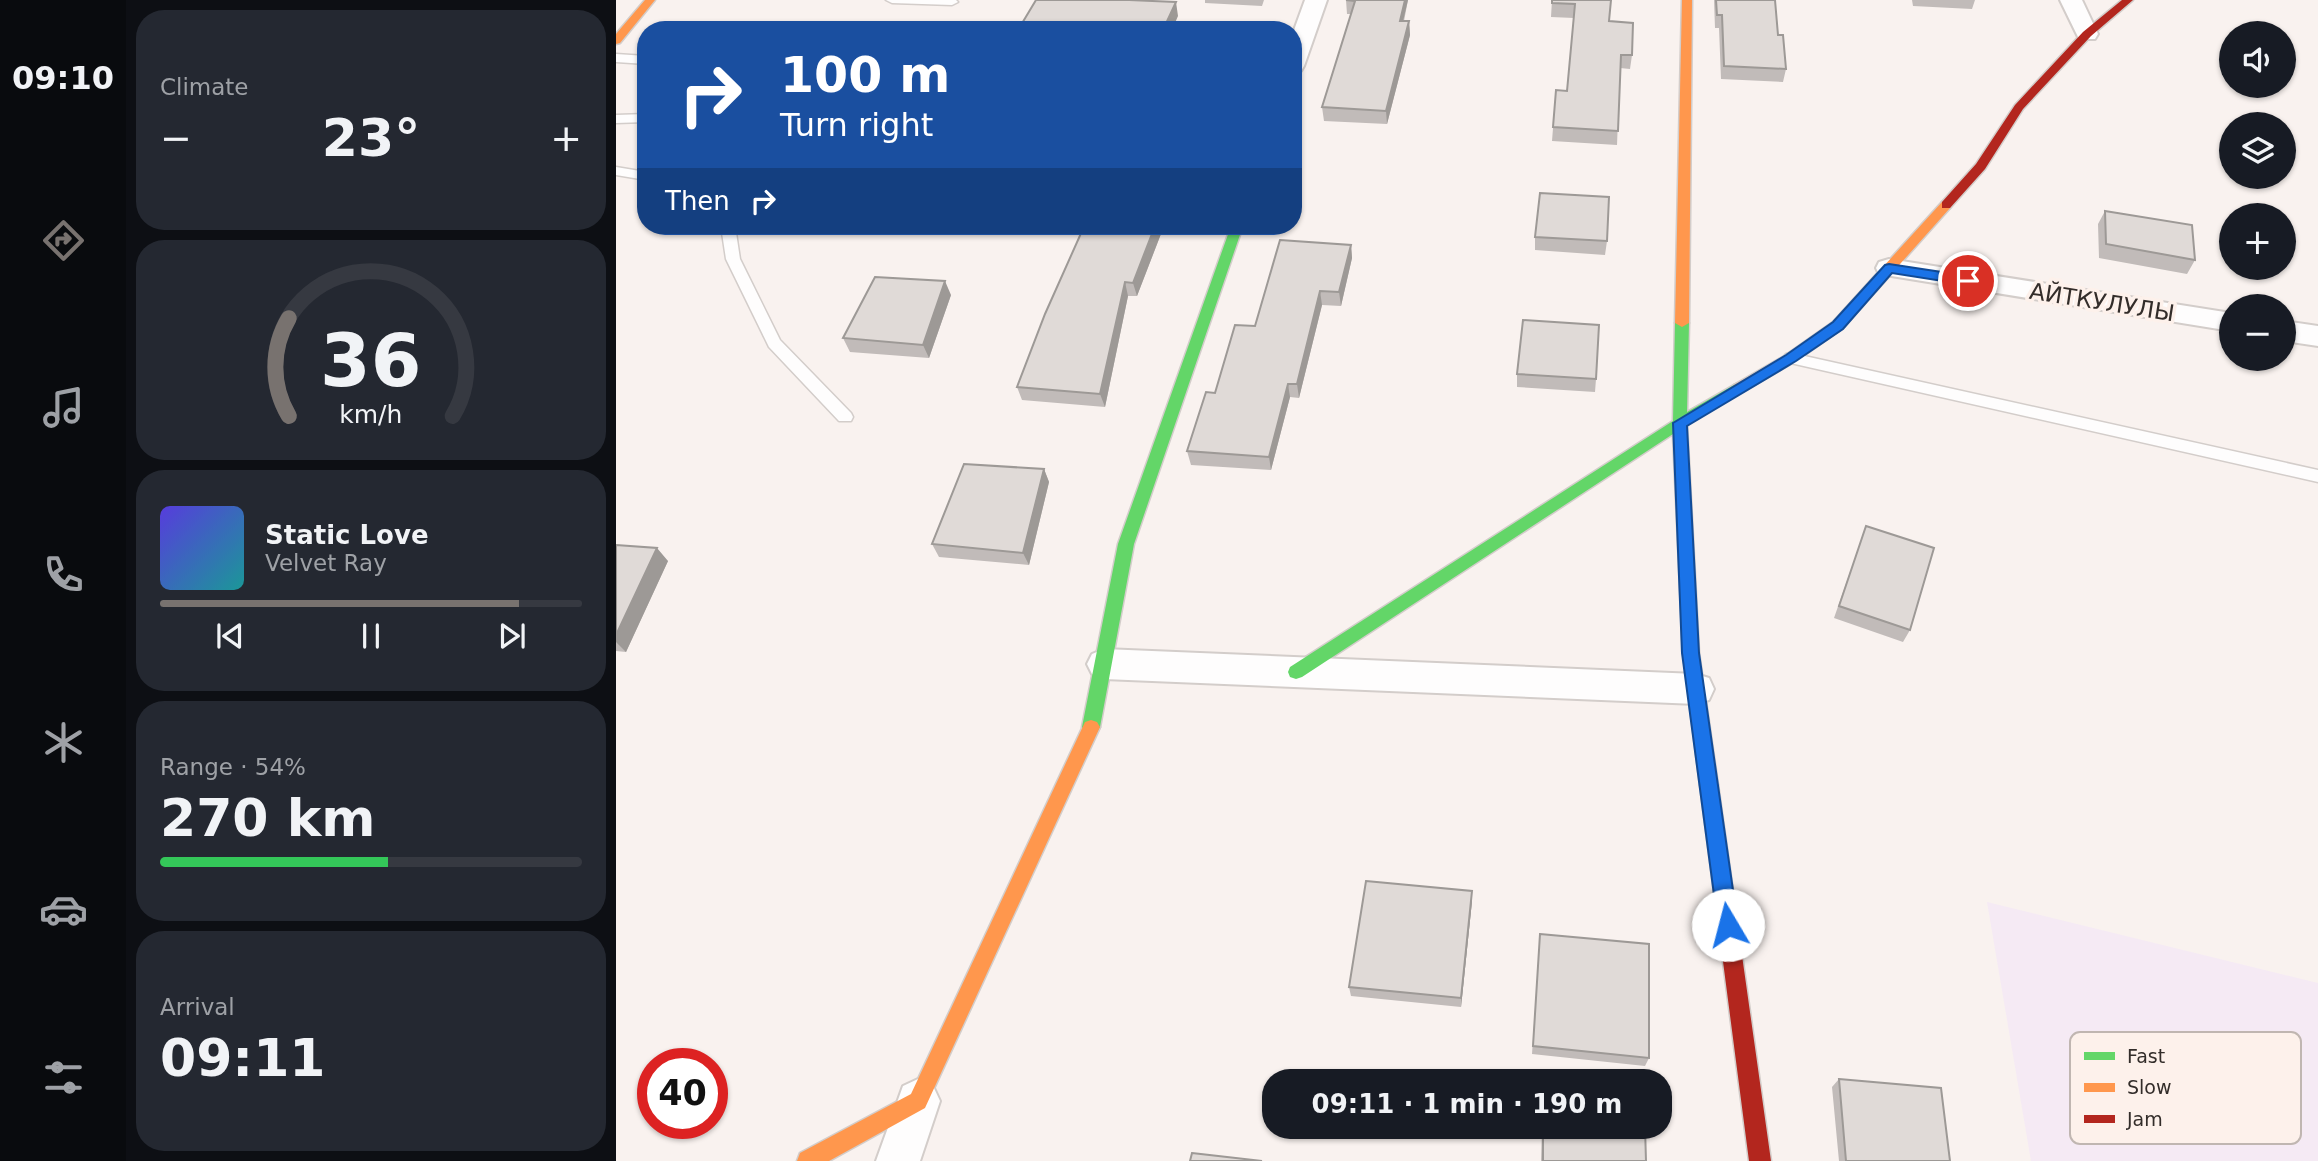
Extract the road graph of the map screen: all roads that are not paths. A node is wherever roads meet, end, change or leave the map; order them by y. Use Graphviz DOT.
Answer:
graph roads {
  1 [pos="650,0"];
  2 [pos="892,0"];
  3 [pos="1316,0"];
  4 [pos="1687,0"];
  5 [pos="2071,0"];
  6 [pos="2128,0"];
  7 [pos="951,2"];
  8 [pos="2087,34"];
  9 [pos="1302,40"];
  10 [pos="616,41"];
  11 [pos="616,58"];
  12 [pos="637,60"];
  13 [pos="637,118"];
  14 [pos="616,119"];
  15 [pos="616,171"];
  16 [pos="637,174"];
  17 [pos="729,235"];
  18 [pos="1234,235"];
  19 [pos="1889,268"];
  20 [pos="2219,321"];
  21 [pos="2296,333"];
  22 [pos="2318,336"];
  23 [pos="1791,358"];
  24 [pos="845,417"];
  25 [pos="1680,423"];
  26 [pos="2318,476"];
  27 [pos="1104,664"];
  28 [pos="1296,672"];
  29 [pos="1696,689"];
  30 [pos="918,1101"];
  31 [pos="808,1161"];
  32 [pos="898,1161"];
  33 [pos="1760,1161"];
  1 -- 10 [label="street"];
  2 -- 7 [label="lane"];
  3 -- 9 [label="street"];
  4 -- 25 [label="street"];
  5 -- 8 [label="street"];
  6 -- 8 [label="street"];
  8 -- 19 [label="street"];
  11 -- 12 [label="lane"];
  13 -- 14 [label="lane"];
  15 -- 16 [label="lane"];
  17 -- 24 [label="lane"];
  18 -- 27 [label="street"];
  19 -- 20 [label="street, АЙТКУЛУЛЫ"];
  19 -- 23 [label="street"];
  21 -- 22 [label="street"];
  23 -- 25 [label="street"];
  23 -- 26 [label="lane"];
  25 -- 28 [label="street"];
  25 -- 29 [label="street"];
  27 -- 28 [label="street"];
  27 -- 30 [label="street"];
  28 -- 29 [label="street"];
  29 -- 33 [label="street"];
  30 -- 31 [label="street"];
  30 -- 32 [label="street"];
}
